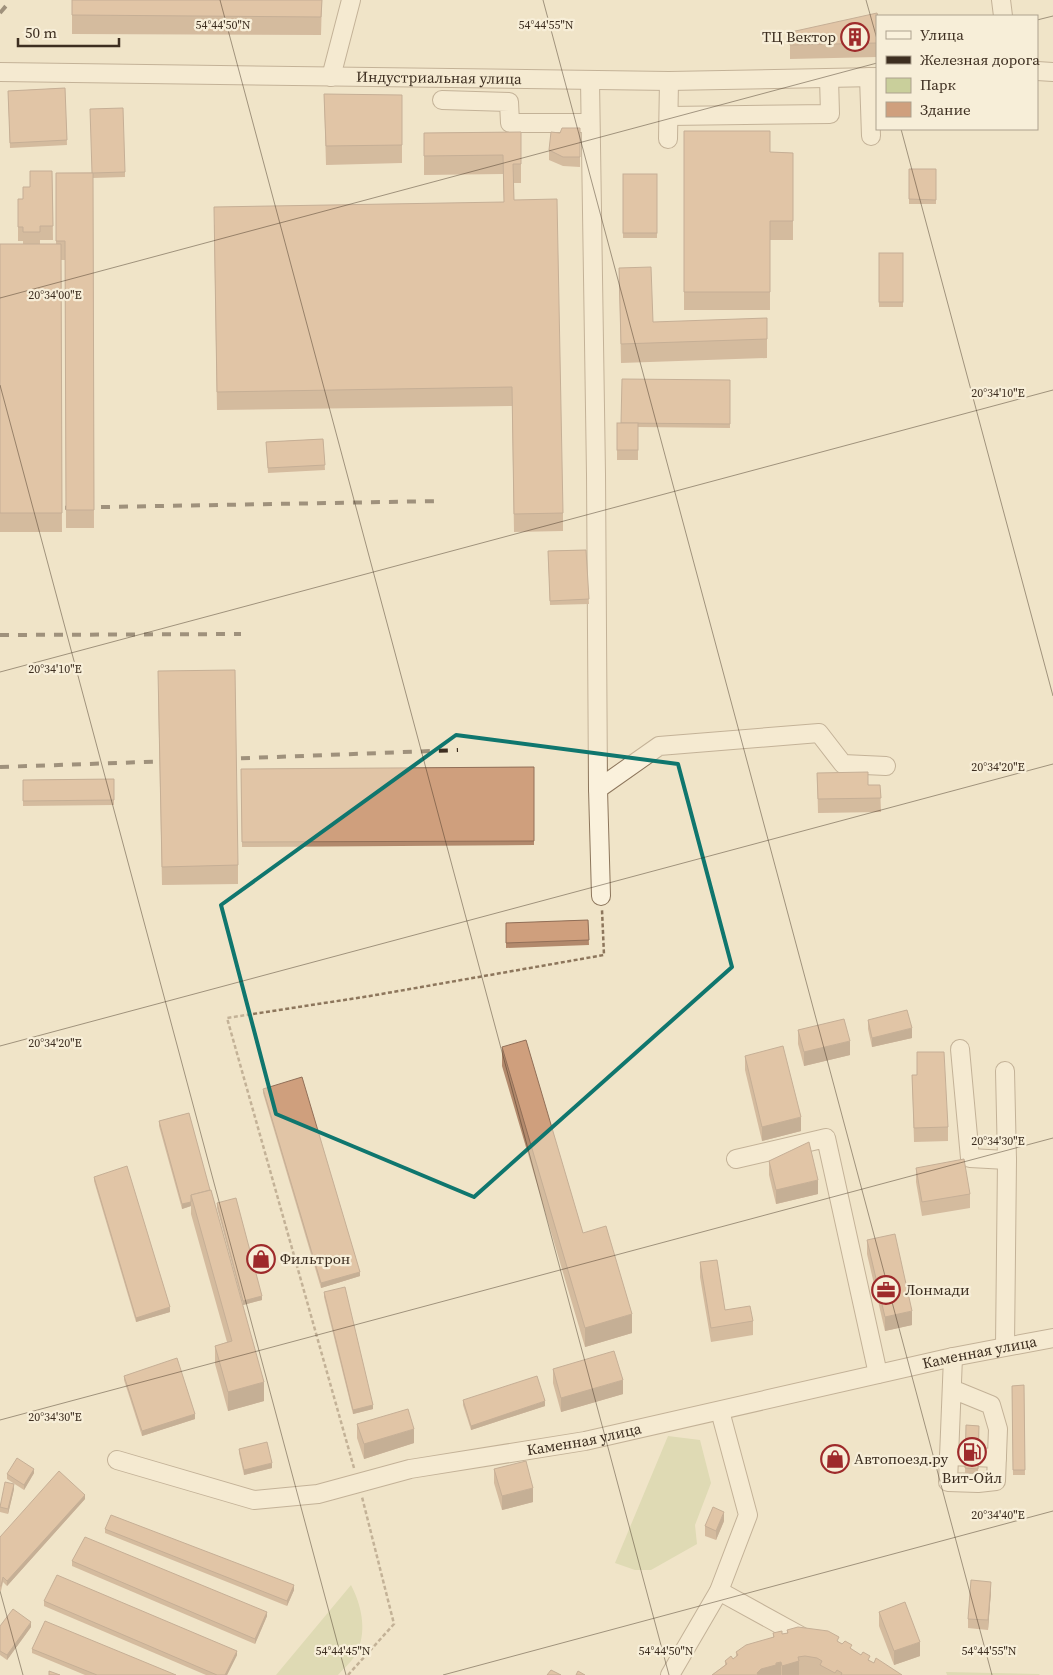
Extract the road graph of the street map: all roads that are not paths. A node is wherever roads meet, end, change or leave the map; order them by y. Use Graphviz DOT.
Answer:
graph roads {
  1 [pos="351,0"];
  2 [pos="1001,0"];
  3 [pos="1003,15"];
  4 [pos="1038,71"];
  5 [pos="0,72"];
  6 [pos="1053,72"];
  7 [pos="331,77"];
  8 [pos="873,77"];
  9 [pos="829,78"];
  10 [pos="590,80"];
  11 [pos="669,81"];
  12 [pos="442,100"];
  13 [pos="669,116"];
  14 [pos="590,123"];
  15 [pos="871,136"];
  16 [pos="668,139"];
  17 [pos="886,766"];
  18 [pos="598,789"];
  19 [pos="601,896"];
  20 [pos="960,1049"];
  21 [pos="1005,1070"];
  22 [pos="736,1160"];
  23 [pos="1007,1160"];
  24 [pos="1053,1338"];
  25 [pos="1005,1346"];
  26 [pos="953,1357"];
  27 [pos="878,1374"];
  28 [pos="952,1389"];
  29 [pos="720,1411"];
  30 [pos="949,1456"];
  31 [pos="997,1458"];
  32 [pos="117,1460"];
  33 [pos="718,1591"];
  34 [pos="821,1647"];
  35 [pos="670,1675"];
  1 -- 7 [label="street"];
  2 -- 3 [label="street"];
  4 -- 6 [label="street"];
  5 -- 7 [label="street, Индустриальная улица"];
  7 -- 10 [label="street, Индустриальная улица"];
  8 -- 9 [label="street, Индустриальная улица"];
  8 -- 15 [label="street"];
  9 -- 11 [label="street, Индустриальная улица"];
  9 -- 13 [label="street"];
  10 -- 11 [label="street, Индустриальная улица"];
  10 -- 14 [label="street"];
  11 -- 13 [label="street"];
  12 -- 14 [label="street"];
  13 -- 16 [label="street"];
  14 -- 18 [label="street"];
  17 -- 18 [label="street"];
  18 -- 19 [label="street"];
  20 -- 23 [label="street"];
  21 -- 23 [label="street"];
  22 -- 27 [label="street"];
  23 -- 25 [label="street"];
  24 -- 25 [label="street, Каменная улица"];
  25 -- 26 [label="street, Каменная улица"];
  26 -- 27 [label="street, Каменная улица"];
  26 -- 28 [label="street"];
  27 -- 29 [label="street, Каменная улица"];
  28 -- 30 [label="street"];
  28 -- 31 [label="street"];
  29 -- 32 [label="street, Каменная улица"];
  29 -- 33 [label="street"];
  30 -- 31 [label="street"];
  30 -- 31 [label="street"];
  33 -- 34 [label="street"];
  33 -- 35 [label="street"];
}
